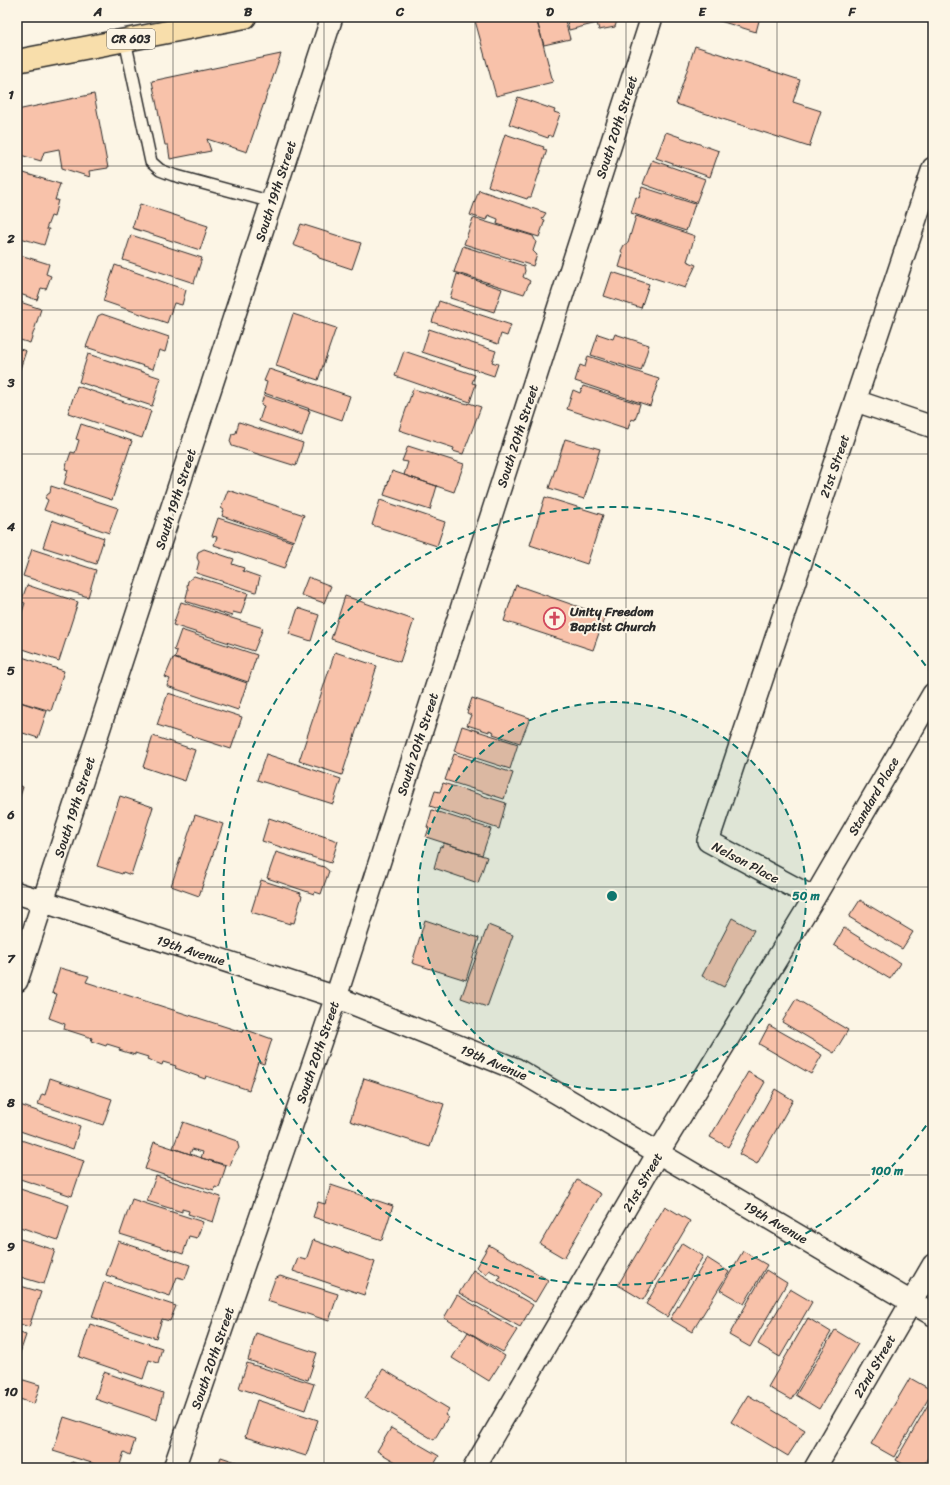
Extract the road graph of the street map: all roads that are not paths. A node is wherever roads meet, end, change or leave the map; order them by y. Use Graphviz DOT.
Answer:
graph roads {
  1 [pos="245,17"];
  2 [pos="332,17"];
  3 [pos="652,17"];
  4 [pos="126,40"];
  5 [pos="17,61"];
  6 [pos="933,168"];
  7 [pos="272,202"];
  8 [pos="856,401"];
  9 [pos="933,427"];
  10 [pos="933,694"];
  11 [pos="734,764"];
  12 [pos="17,893"];
  13 [pos="814,898"];
  14 [pos="43,902"];
  15 [pos="17,981"];
  16 [pos="336,997"];
  17 [pos="658,1153"];
  18 [pos="933,1265"];
  19 [pos="912,1302"];
  20 [pos="933,1315"];
  21 [pos="174,1468"];
  22 [pos="474,1468"];
  23 [pos="816,1468"];
  1 -- 4 [label="main road, CR 603"];
  2 -- 7 [label="street, South 19th Street"];
  3 -- 16 [label="street, South 20th Street"];
  4 -- 5 [label="main road, CR 603"];
  4 -- 7 [label="lane"];
  6 -- 8 [label="street, 21st Street"];
  7 -- 14 [label="street, South 19th Street"];
  8 -- 9 [label="street"];
  8 -- 11 [label="street, 21st Street"];
  10 -- 13 [label="street, Standard Place"];
  11 -- 13 [label="street, Nelson Place"];
  12 -- 14 [label="street, 19th Avenue"];
  13 -- 17 [label="street, 21st Street"];
  14 -- 15 [label="street, South 19th Street"];
  14 -- 16 [label="street, 19th Avenue"];
  16 -- 17 [label="street, 19th Avenue"];
  16 -- 21 [label="street, South 20th Street"];
  17 -- 19 [label="street, 19th Avenue"];
  17 -- 22 [label="street, 21st Street"];
  18 -- 19 [label="street, 22nd Street"];
  19 -- 20 [label="street, 19th Avenue"];
  19 -- 23 [label="street, 22nd Street"];
}
